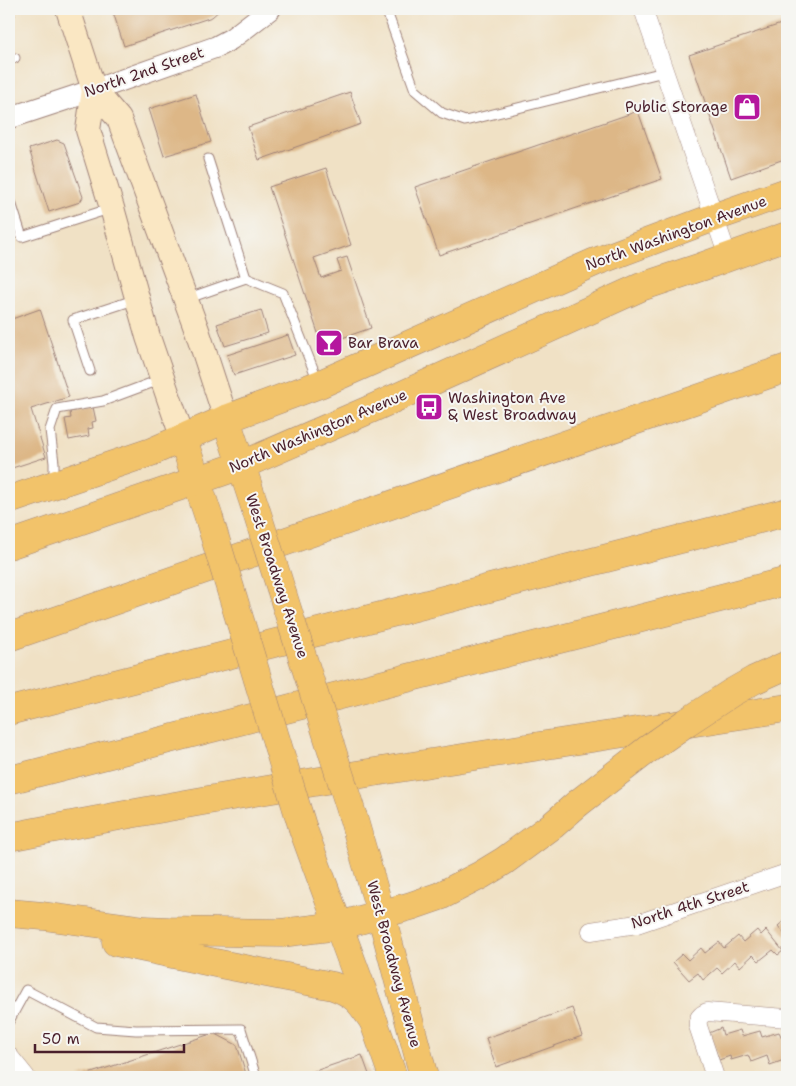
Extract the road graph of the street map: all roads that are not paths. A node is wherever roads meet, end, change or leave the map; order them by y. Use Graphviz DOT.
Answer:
graph roads {
  1 [pos="68,9"];
  2 [pos="270,9"];
  3 [pos="386,9"];
  4 [pos="643,9"];
  5 [pos="664,72"];
  6 [pos="94,90"];
  7 [pos="9,118"];
  8 [pos="208,159"];
  9 [pos="787,192"];
  10 [pos="9,196"];
  11 [pos="112,208"];
  12 [pos="714,217"];
  13 [pos="787,236"];
  14 [pos="728,257"];
  15 [pos="246,278"];
  16 [pos="137,299"];
  17 [pos="186,300"];
  18 [pos="787,368"];
  19 [pos="90,371"];
  20 [pos="162,379"];
  21 [pos="320,384"];
  22 [pos="230,429"];
  23 [pos="190,460"];
  24 [pos="242,465"];
  25 [pos="54,485"];
  26 [pos="9,500"];
  27 [pos="787,512"];
  28 [pos="9,545"];
  29 [pos="787,581"];
  30 [pos="9,637"];
  31 [pos="787,665"];
  32 [pos="787,708"];
  33 [pos="9,711"];
  34 [pos="9,780"];
  35 [pos="9,837"];
  36 [pos="787,873"];
  37 [pos="9,913"];
  38 [pos="381,914"];
  39 [pos="9,925"];
  40 [pos="338,926"];
  41 [pos="591,931"];
  42 [pos="787,1018"];
  43 [pos="9,1021"];
  44 [pos="374,1022"];
  45 [pos="9,1056"];
  46 [pos="26,1077"];
  47 [pos="256,1077"];
  48 [pos="393,1077"];
  49 [pos="424,1077"];
  50 [pos="715,1077"];
  1 -- 6 [label="main road, West Broadway Avenue"];
  2 -- 6 [label="street, North 2nd Street"];
  3 -- 5 [label="lane"];
  4 -- 5 [label="street"];
  5 -- 12 [label="street"];
  6 -- 7 [label="street, North 2nd Street"];
  6 -- 11 [label="main road, West Broadway Avenue"];
  6 -- 17 [label="main road, West Broadway Avenue"];
  8 -- 15 [label="lane"];
  9 -- 12 [label="main road, North Washington Avenue"];
  10 -- 11 [label="lane"];
  11 -- 16 [label="main road, West Broadway Avenue"];
  12 -- 14 [label="street"];
  12 -- 21 [label="main road, North Washington Avenue"];
  13 -- 14 [label="main road, North Washington Avenue"];
  14 -- 24 [label="main road, North Washington Avenue"];
  15 -- 17 [label="lane"];
  15 -- 21 [label="lane"];
  16 -- 19 [label="lane"];
  16 -- 20 [label="main road, West Broadway Avenue"];
  17 -- 22 [label="main road, West Broadway Avenue"];
  18 -- 30 [label="main road"];
  20 -- 23 [label="main road, West Broadway Avenue"];
  20 -- 25 [label="lane"];
  21 -- 22 [label="main road, North Washington Avenue"];
  22 -- 23 [label="main road, North Washington Avenue"];
  22 -- 24 [label="main road, West Broadway Avenue"];
  23 -- 24 [label="main road, North Washington Avenue"];
  23 -- 25 [label="main road, North Washington Avenue"];
  23 -- 28 [label="main road, North Washington Avenue"];
  23 -- 40 [label="main road, West Broadway Avenue, bridge"];
  24 -- 38 [label="main road, West Broadway Avenue, bridge"];
  25 -- 26 [label="main road, North Washington Avenue"];
  27 -- 33 [label="main road"];
  29 -- 34 [label="main road"];
  31 -- 38 [label="main road, bridge"];
  32 -- 35 [label="main road"];
  36 -- 41 [label="street, North 4th Street"];
  37 -- 40 [label="main road"];
  38 -- 40 [label="main road"];
  38 -- 49 [label="main road, West Broadway Avenue"];
  39 -- 44 [label="main road"];
  40 -- 44 [label="main road, West Broadway Avenue"];
  42 -- 50 [label="street"];
  43 -- 47 [label="lane"];
  44 -- 48 [label="main road, West Broadway Avenue"];
  45 -- 46 [label="street"];
}
